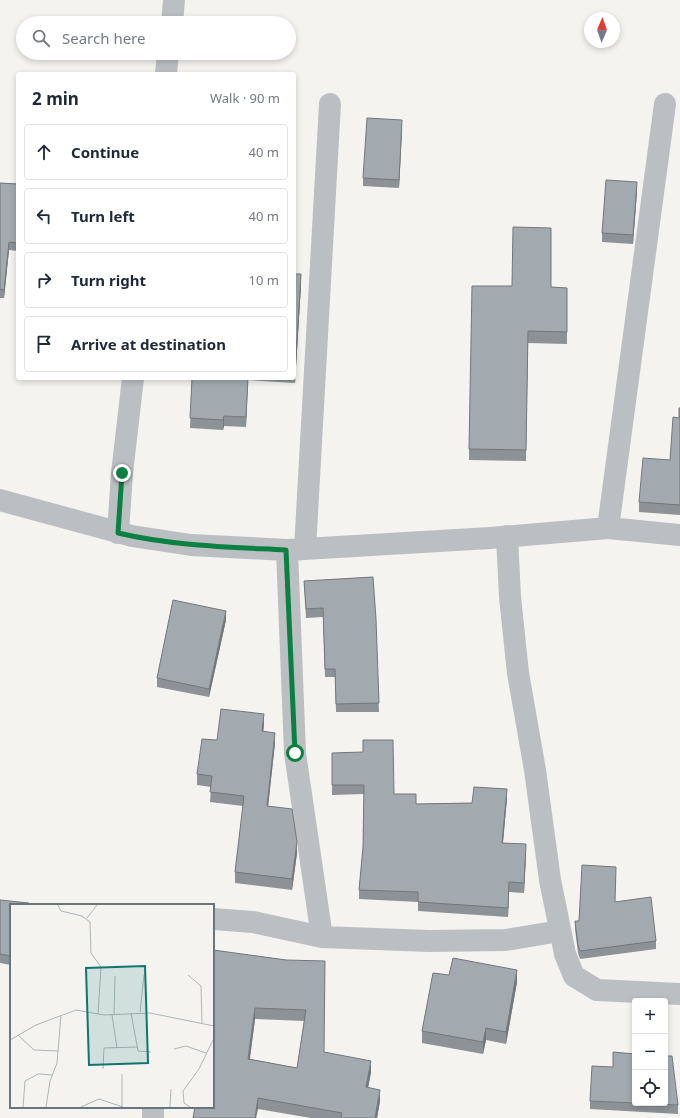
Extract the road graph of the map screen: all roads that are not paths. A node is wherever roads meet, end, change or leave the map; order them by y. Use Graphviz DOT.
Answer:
graph roads {
  1 [pos="174,0"];
  2 [pos="173,16"];
  3 [pos="167,60"];
  4 [pos="166,72"];
  5 [pos="330,104"];
  6 [pos="665,104"];
  7 [pos="133,380"];
  8 [pos="0,500"];
  9 [pos="608,528"];
  10 [pos="118,533"];
  11 [pos="680,535"];
  12 [pos="507,536"];
  13 [pos="296,549"];
  14 [pos="214,919"];
  15 [pos="560,931"];
  16 [pos="322,937"];
  17 [pos="680,994"];
  1 -- 2 [label="street"];
  3 -- 4 [label="street"];
  5 -- 13 [label="street"];
  6 -- 9 [label="street"];
  7 -- 10 [label="street"];
  8 -- 10 [label="street"];
  9 -- 11 [label="street"];
  9 -- 12 [label="street"];
  10 -- 13 [label="street"];
  12 -- 13 [label="street"];
  12 -- 15 [label="street"];
  13 -- 16 [label="street"];
  14 -- 16 [label="street"];
  15 -- 16 [label="street"];
  15 -- 17 [label="street"];
}
